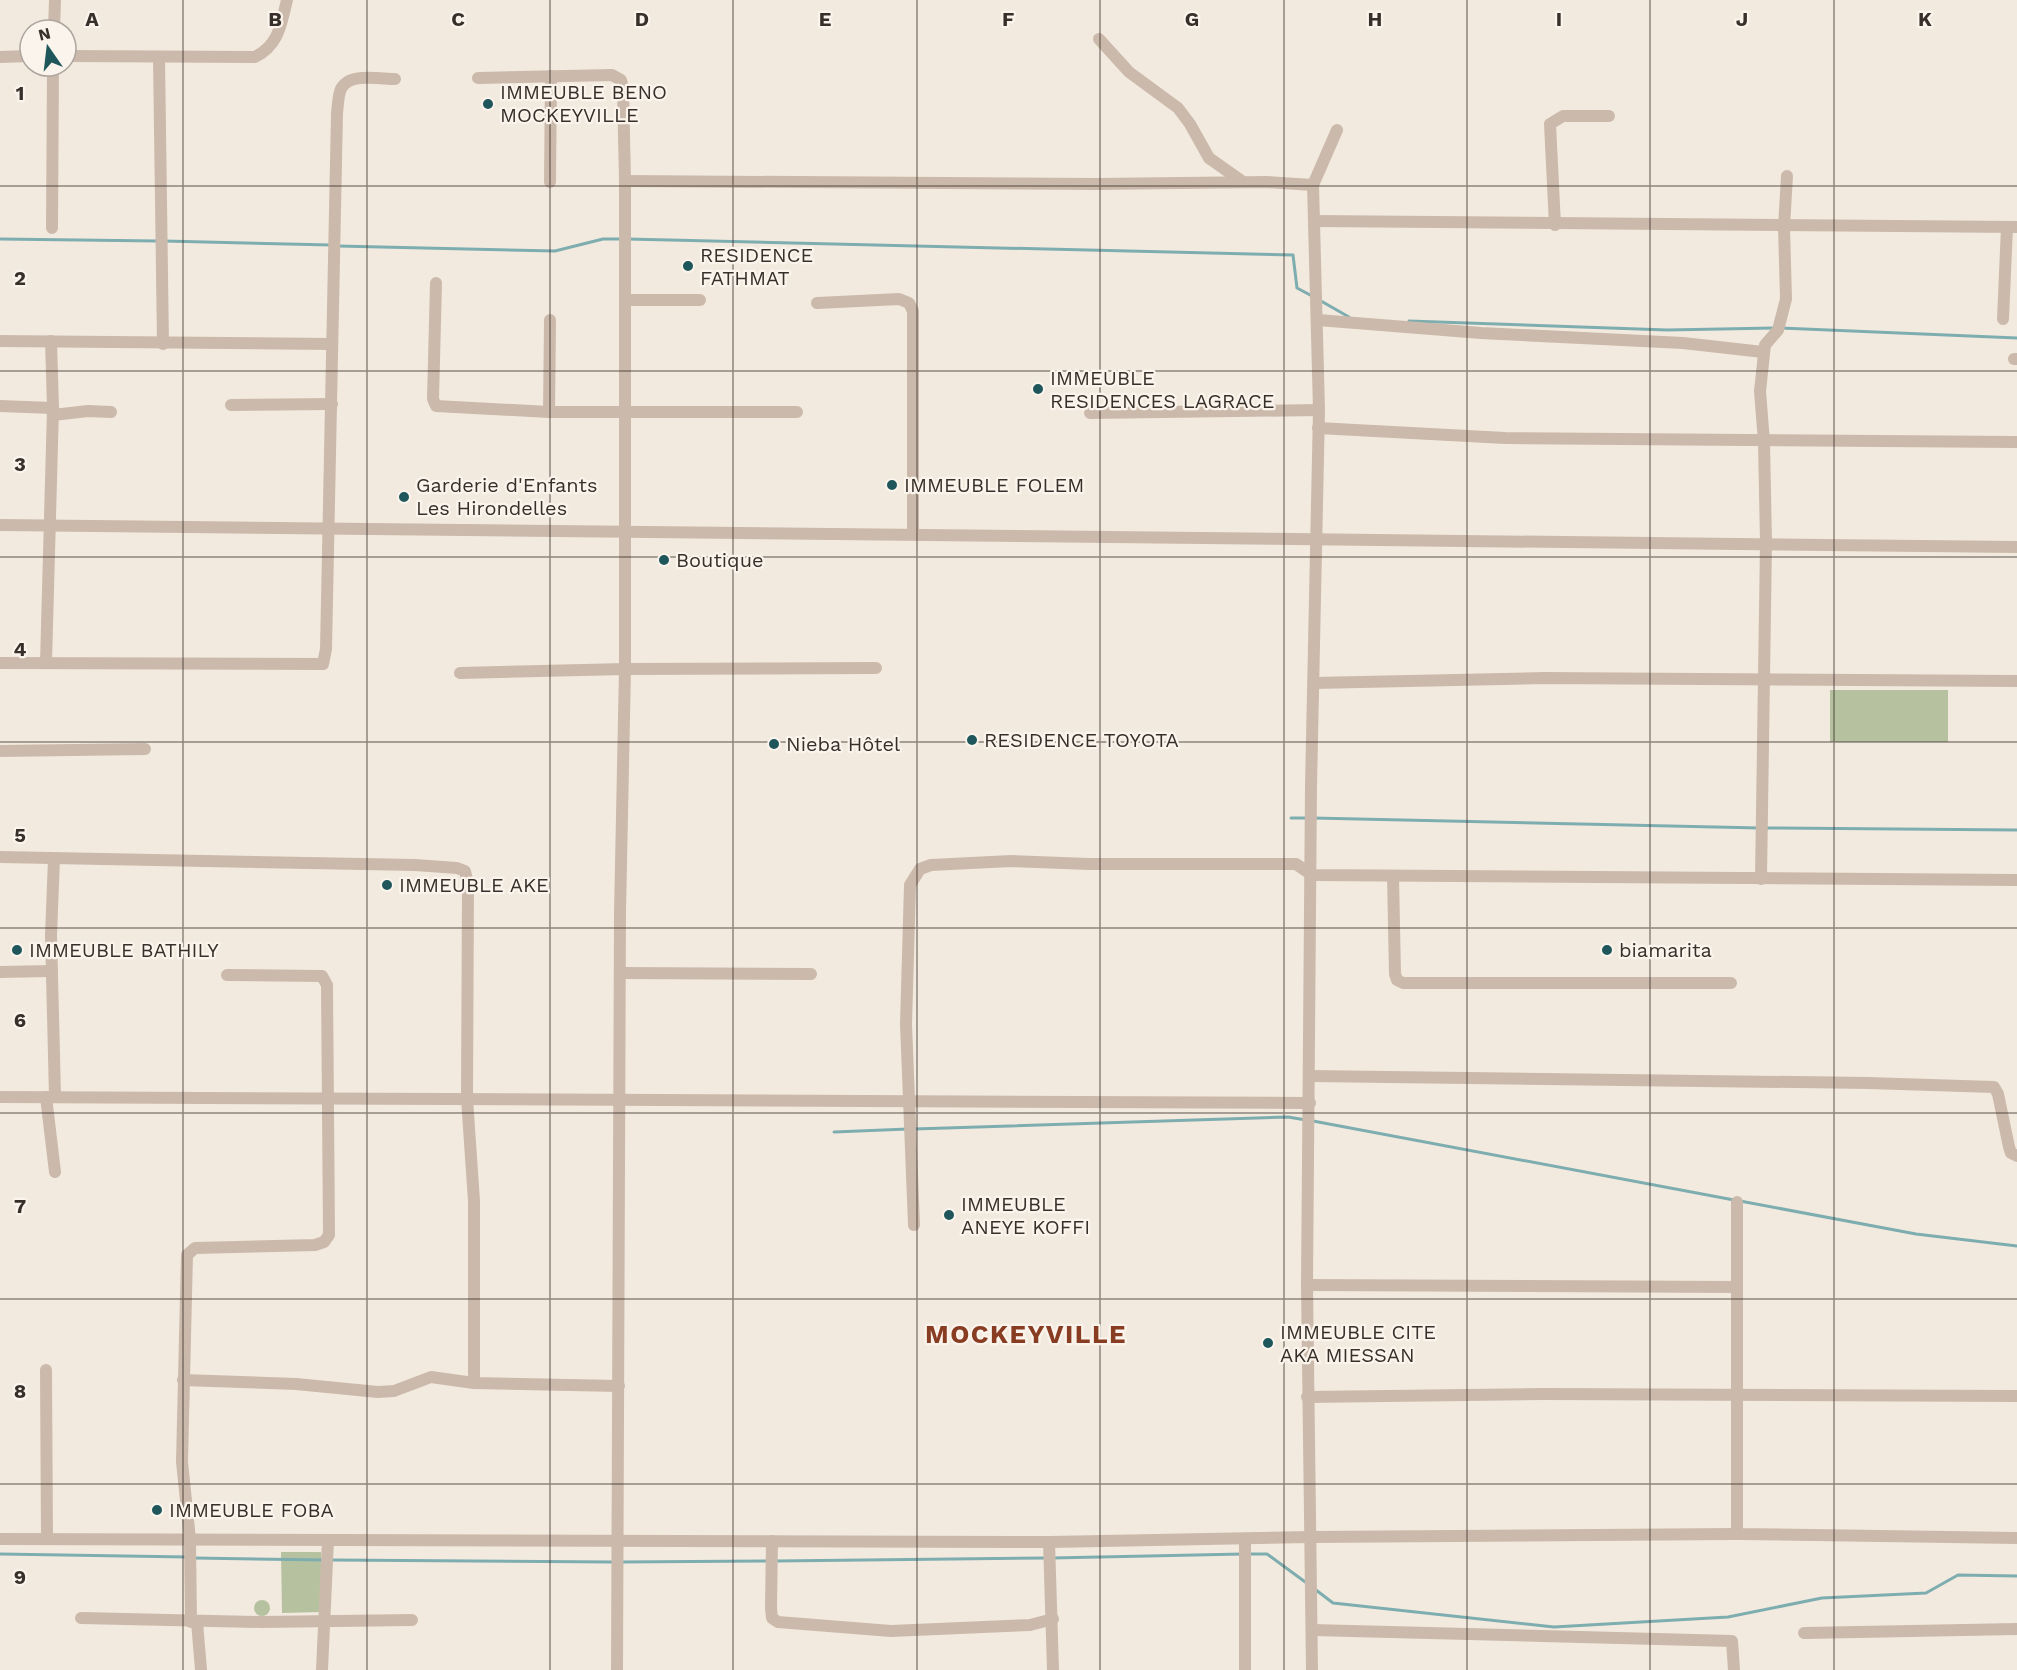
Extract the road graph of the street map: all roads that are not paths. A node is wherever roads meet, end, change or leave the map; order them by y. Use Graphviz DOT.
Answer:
graph roads {
  1 [pos="55,0"];
  2 [pos="287,0"];
  3 [pos="54,18"];
  4 [pos="1099,39"];
  5 [pos="18,56"];
  6 [pos="78,56"];
  7 [pos="0,57"];
  8 [pos="159,58"];
  9 [pos="551,76"];
  10 [pos="53,78"];
  11 [pos="478,78"];
  12 [pos="395,79"];
  13 [pos="1609,116"];
  14 [pos="1337,130"];
  15 [pos="1786,176"];
  16 [pos="626,181"];
  17 [pos="550,182"];
  18 [pos="1243,182"];
  19 [pos="1313,185"];
  20 [pos="1315,221"];
  21 [pos="1555,225"];
  22 [pos="1784,227"];
  23 [pos="2012,227"];
  24 [pos="52,228"];
  25 [pos="436,283"];
  26 [pos="625,300"];
  27 [pos="700,300"];
  28 [pos="817,303"];
  29 [pos="2003,319"];
  30 [pos="550,320"];
  31 [pos="1318,320"];
  32 [pos="0,341"];
  33 [pos="51,341"];
  34 [pos="163,344"];
  35 [pos="332,344"];
  36 [pos="1763,352"];
  37 [pos="332,404"];
  38 [pos="231,405"];
  39 [pos="0,406"];
  40 [pos="1318,410"];
  41 [pos="53,411"];
  42 [pos="111,412"];
  43 [pos="549,412"];
  44 [pos="625,412"];
  45 [pos="797,412"];
  46 [pos="1090,413"];
  47 [pos="1318,428"];
  48 [pos="1764,442"];
  49 [pos="2017,442"];
  50 [pos="0,525"];
  51 [pos="51,525"];
  52 [pos="328,528"];
  53 [pos="625,532"];
  54 [pos="914,533"];
  55 [pos="1316,540"];
  56 [pos="1766,543"];
  57 [pos="2017,547"];
  58 [pos="0,663"];
  59 [pos="46,663"];
  60 [pos="625,669"];
  61 [pos="876,669"];
  62 [pos="460,673"];
  63 [pos="1764,679"];
  64 [pos="2017,681"];
  65 [pos="1314,683"];
  66 [pos="145,749"];
  67 [pos="0,751"];
  68 [pos="0,857"];
  69 [pos="54,859"];
  70 [pos="1312,875"];
  71 [pos="1393,876"];
  72 [pos="1761,879"];
  73 [pos="2017,880"];
  74 [pos="52,971"];
  75 [pos="0,972"];
  76 [pos="621,973"];
  77 [pos="811,974"];
  78 [pos="227,975"];
  79 [pos="1731,983"];
  80 [pos="1310,1076"];
  81 [pos="0,1097"];
  82 [pos="50,1097"];
  83 [pos="467,1098"];
  84 [pos="330,1100"];
  85 [pos="620,1100"];
  86 [pos="908,1101"];
  87 [pos="1310,1103"];
  88 [pos="2017,1156"];
  89 [pos="55,1172"];
  90 [pos="1737,1202"];
  91 [pos="914,1225"];
  92 [pos="1307,1285"];
  93 [pos="1737,1287"];
  94 [pos="46,1370"];
  95 [pos="183,1380"];
  96 [pos="474,1383"];
  97 [pos="619,1386"];
  98 [pos="1737,1394"];
  99 [pos="2017,1396"];
  100 [pos="1307,1397"];
  101 [pos="1737,1534"];
  102 [pos="1310,1537"];
  103 [pos="2017,1538"];
  104 [pos="0,1539"];
  105 [pos="47,1539"];
  106 [pos="190,1539"];
  107 [pos="328,1540"];
  108 [pos="619,1540"];
  109 [pos="1245,1540"];
  110 [pos="772,1541"];
  111 [pos="1049,1542"];
  112 [pos="81,1618"];
  113 [pos="1053,1619"];
  114 [pos="412,1620"];
  115 [pos="325,1621"];
  116 [pos="194,1622"];
  117 [pos="2017,1629"];
  118 [pos="1312,1630"];
  119 [pos="1804,1633"];
  120 [pos="201,1670"];
  121 [pos="322,1670"];
  122 [pos="617,1670"];
  123 [pos="1053,1670"];
  124 [pos="1245,1670"];
  125 [pos="1312,1670"];
  126 [pos="1734,1670"];
  1 -- 3 [label="street"];
  2 -- 8 [label="street"];
  4 -- 18 [label="street"];
  5 -- 7 [label="street"];
  6 -- 8 [label="street"];
  8 -- 34 [label="street"];
  9 -- 11 [label="street"];
  9 -- 16 [label="street"];
  9 -- 17 [label="street"];
  10 -- 24 [label="street"];
  12 -- 35 [label="street"];
  13 -- 21 [label="street"];
  14 -- 19 [label="street"];
  15 -- 22 [label="street"];
  16 -- 18 [label="street"];
  16 -- 26 [label="street"];
  18 -- 19 [label="street"];
  19 -- 20 [label="street"];
  20 -- 21 [label="street"];
  20 -- 31 [label="street"];
  21 -- 22 [label="street"];
  22 -- 23 [label="street"];
  22 -- 36 [label="street"];
  23 -- 29 [label="street"];
  25 -- 43 [label="street"];
  26 -- 27 [label="street"];
  26 -- 44 [label="street"];
  28 -- 54 [label="street"];
  30 -- 43 [label="street"];
  31 -- 36 [label="street"];
  31 -- 40 [label="street"];
  32 -- 33 [label="street"];
  33 -- 34 [label="street"];
  33 -- 41 [label="street"];
  34 -- 35 [label="street"];
  35 -- 37 [label="street"];
  36 -- 48 [label="street"];
  37 -- 38 [label="street"];
  37 -- 52 [label="street"];
  39 -- 41 [label="street"];
  40 -- 46 [label="street"];
  40 -- 47 [label="street"];
  41 -- 42 [label="street"];
  41 -- 51 [label="street"];
  43 -- 44 [label="street"];
  44 -- 45 [label="street"];
  44 -- 53 [label="street"];
  47 -- 48 [label="street"];
  47 -- 55 [label="street"];
  48 -- 49 [label="street"];
  48 -- 56 [label="street"];
  50 -- 51 [label="street"];
  51 -- 52 [label="street"];
  51 -- 59 [label="street"];
  52 -- 53 [label="street"];
  52 -- 59 [label="street"];
  53 -- 54 [label="street"];
  53 -- 60 [label="street"];
  54 -- 55 [label="street"];
  55 -- 56 [label="street"];
  55 -- 65 [label="street"];
  56 -- 57 [label="street"];
  56 -- 63 [label="street"];
  58 -- 59 [label="street"];
  60 -- 61 [label="street"];
  60 -- 62 [label="street"];
  60 -- 76 [label="street"];
  63 -- 64 [label="street"];
  63 -- 65 [label="street"];
  63 -- 72 [label="street"];
  65 -- 70 [label="street"];
  66 -- 67 [label="street"];
  68 -- 69 [label="street"];
  69 -- 74 [label="street"];
  69 -- 83 [label="street"];
  70 -- 71 [label="street"];
  70 -- 80 [label="street"];
  70 -- 86 [label="street"];
  71 -- 72 [label="street"];
  71 -- 79 [label="street"];
  72 -- 73 [label="street"];
  74 -- 75 [label="street"];
  74 -- 82 [label="street"];
  76 -- 77 [label="street"];
  76 -- 85 [label="street"];
  78 -- 84 [label="street"];
  80 -- 87 [label="street"];
  80 -- 88 [label="street"];
  81 -- 82 [label="street"];
  82 -- 84 [label="street"];
  82 -- 89 [label="street"];
  83 -- 84 [label="street"];
  83 -- 85 [label="street"];
  83 -- 96 [label="street"];
  84 -- 95 [label="street"];
  85 -- 86 [label="street"];
  85 -- 97 [label="street"];
  86 -- 87 [label="street"];
  86 -- 91 [label="street"];
  87 -- 92 [label="street"];
  90 -- 93 [label="street"];
  92 -- 93 [label="street"];
  92 -- 100 [label="street"];
  93 -- 98 [label="street"];
  94 -- 105 [label="street"];
  95 -- 96 [label="street"];
  95 -- 106 [label="street"];
  96 -- 97 [label="street"];
  97 -- 108 [label="street"];
  98 -- 99 [label="street"];
  98 -- 100 [label="street"];
  98 -- 101 [label="street"];
  100 -- 102 [label="street"];
  101 -- 102 [label="street"];
  101 -- 103 [label="street"];
  102 -- 109 [label="street"];
  102 -- 118 [label="street"];
  104 -- 105 [label="street"];
  105 -- 106 [label="street"];
  106 -- 107 [label="street"];
  106 -- 116 [label="street"];
  107 -- 108 [label="street"];
  107 -- 115 [label="street"];
  108 -- 110 [label="street"];
  108 -- 122 [label="street"];
  109 -- 111 [label="street"];
  109 -- 124 [label="street"];
  110 -- 111 [label="street"];
  110 -- 113 [label="street"];
  111 -- 113 [label="street"];
  112 -- 116 [label="street"];
  113 -- 123 [label="street"];
  114 -- 115 [label="street"];
  115 -- 116 [label="street"];
  115 -- 121 [label="street"];
  116 -- 120 [label="street"];
  117 -- 119 [label="street"];
  118 -- 125 [label="street"];
  118 -- 126 [label="street"];
}
